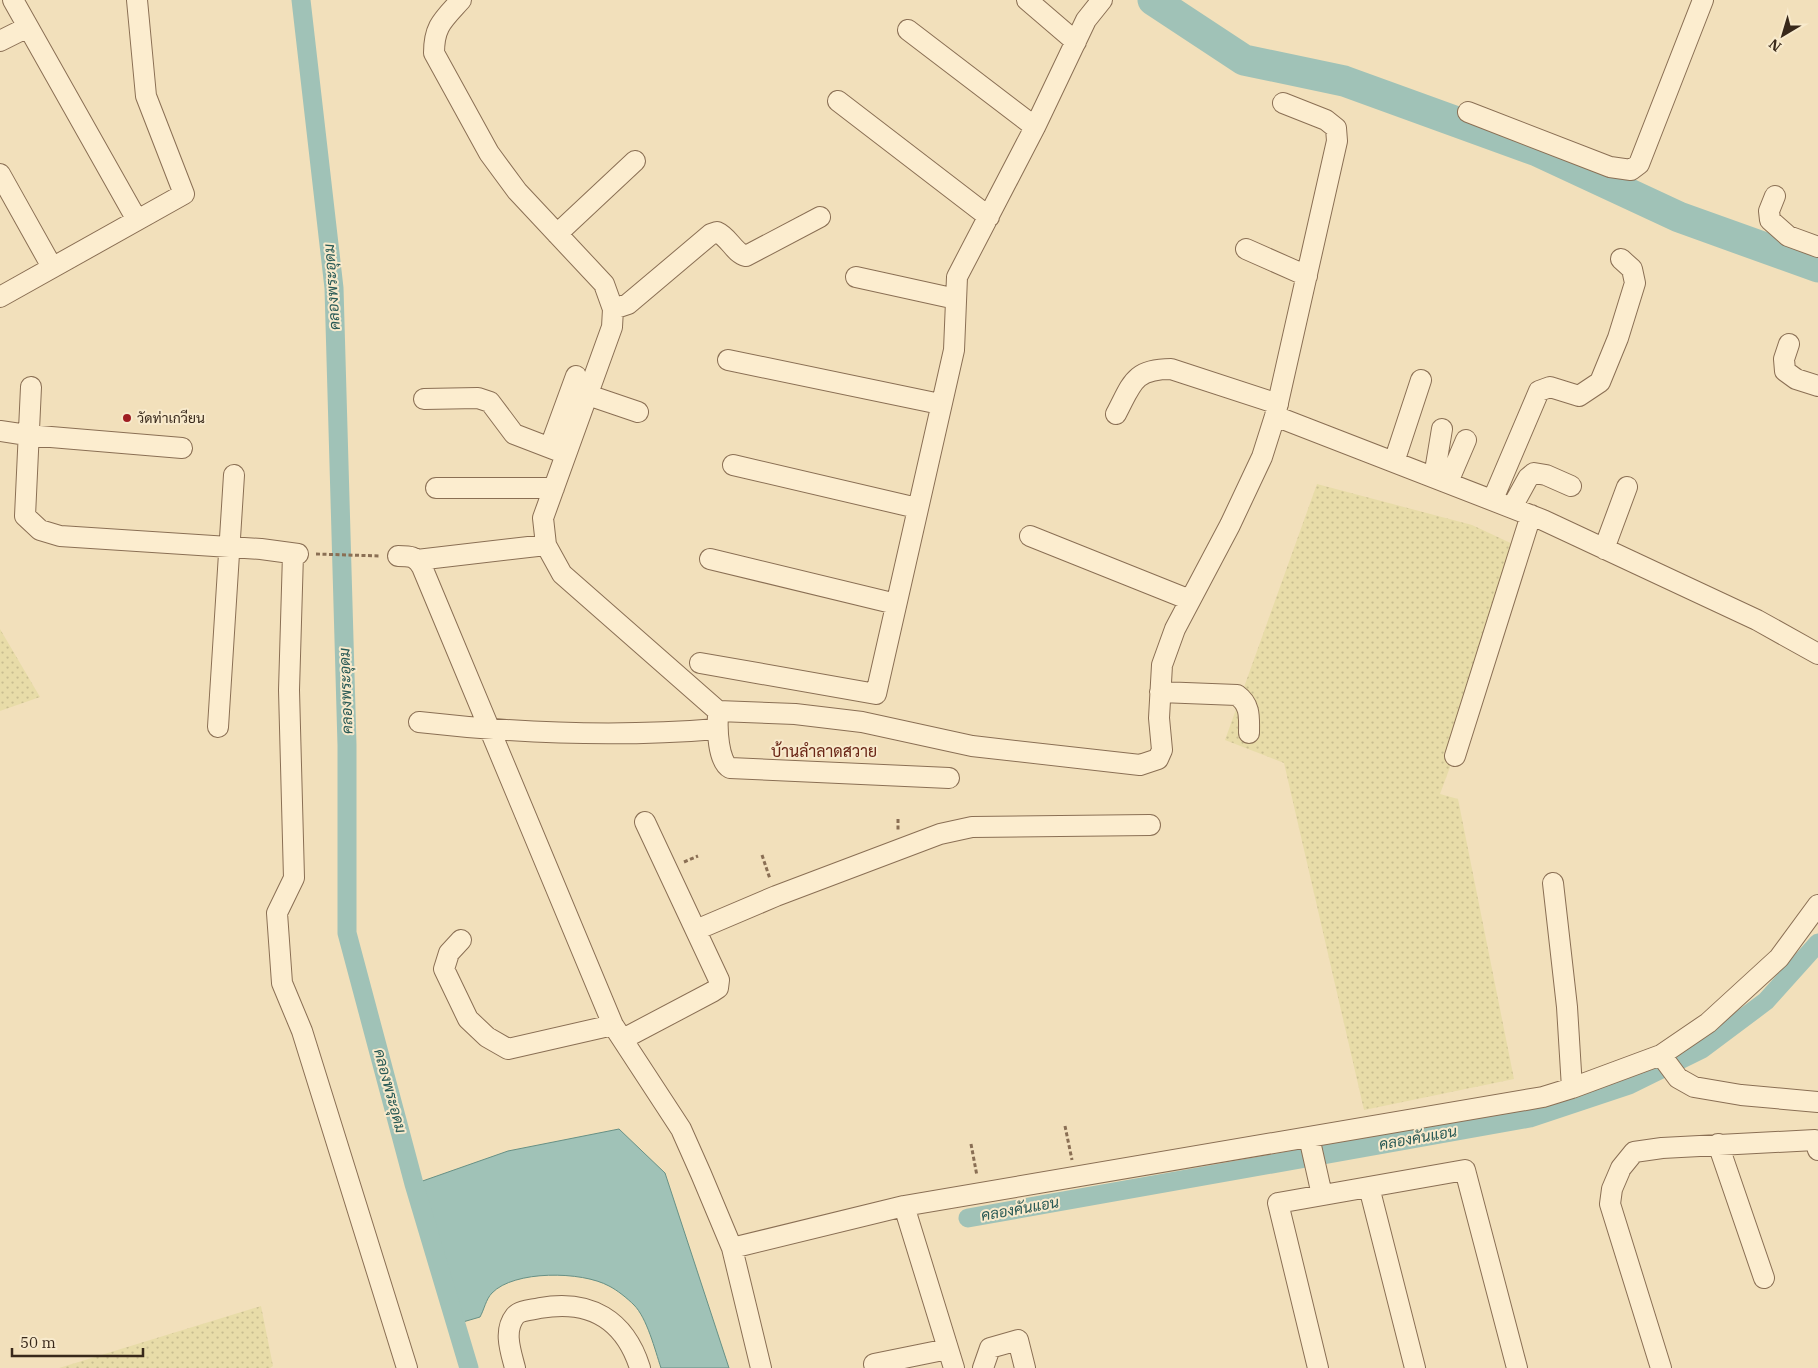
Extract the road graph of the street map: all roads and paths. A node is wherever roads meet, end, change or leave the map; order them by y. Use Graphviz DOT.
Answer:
graph roads {
  1 [pos="13,0"];
  2 [pos="137,0"];
  3 [pos="460,0"];
  4 [pos="1027,0"];
  5 [pos="1102,0"];
  6 [pos="1703,0"];
  7 [pos="28,27"];
  8 [pos="908,30"];
  9 [pos="0,41"];
  10 [pos="1076,42"];
  11 [pos="838,101"];
  12 [pos="1283,103"];
  13 [pos="1468,112"];
  14 [pos="1036,127"];
  15 [pos="635,161"];
  16 [pos="0,174"];
  17 [pos="1775,196"];
  18 [pos="820,217"];
  19 [pos="989,217"];
  20 [pos="136,220"];
  21 [pos="557,234"];
  22 [pos="1818,247"];
  23 [pos="1246,249"];
  24 [pos="1621,260"];
  25 [pos="52,267"];
  26 [pos="856,276"];
  27 [pos="1307,276"];
  28 [pos="0,298"];
  29 [pos="956,299"];
  30 [pos="613,309"];
  31 [pos="1789,344"];
  32 [pos="728,360"];
  33 [pos="576,376"];
  34 [pos="1420,380"];
  35 [pos="1818,386"];
  36 [pos="31,387"];
  37 [pos="588,395"];
  38 [pos="424,399"];
  39 [pos="940,404"];
  40 [pos="1276,410"];
  41 [pos="638,412"];
  42 [pos="1116,414"];
  43 [pos="1442,429"];
  44 [pos="0,431"];
  45 [pos="27,436"];
  46 [pos="1466,440"];
  47 [pos="182,448"];
  48 [pos="558,451"];
  49 [pos="1394,462"];
  50 [pos="733,466"];
  51 [pos="234,475"];
  52 [pos="1441,480"];
  53 [pos="1571,486"];
  54 [pos="1628,487"];
  55 [pos="436,488"];
  56 [pos="554,488"];
  57 [pos="1493,500"];
  58 [pos="1512,507"];
  59 [pos="917,508"];
  60 [pos="1531,515"];
  61 [pos="1030,536"];
  62 [pos="546,545"];
  63 [pos="230,548"];
  64 [pos="1604,549"];
  65 [pos="295,554"];
  66 [pos="408,558"];
  67 [pos="710,560"];
  68 [pos="1190,600"];
  69 [pos="896,604"];
  70 [pos="1818,654"];
  71 [pos="700,663"];
  72 [pos="1160,692"];
  73 [pos="718,720"];
  74 [pos="419,722"];
  75 [pos="218,727"];
  76 [pos="492,730"];
  77 [pos="1249,734"];
  78 [pos="1455,756"];
  79 [pos="949,778"];
  80 [pos="645,822"];
  81 [pos="1150,825"];
  82 [pos="762,856"];
  83 [pos="1553,883"];
  84 [pos="776,896"];
  85 [pos="1818,905"];
  86 [pos="696,930"];
  87 [pos="461,940"];
  88 [pos="618,1032"];
  89 [pos="1668,1066"];
  90 [pos="1572,1088"];
  91 [pos="1818,1102"];
  92 [pos="1066,1126"];
  93 [pos="1309,1137"];
  94 [pos="971,1144"];
  95 [pos="1718,1144"];
  96 [pos="1818,1150"];
  97 [pos="1075,1178"];
  98 [pos="1369,1187"];
  99 [pos="980,1194"];
  100 [pos="1322,1194"];
  101 [pos="904,1206"];
  102 [pos="732,1248"];
  103 [pos="1764,1278"];
  104 [pos="948,1349"];
  105 [pos="874,1364"];
  106 [pos="407,1368"];
  107 [pos="515,1368"];
  108 [pos="640,1368"];
  109 [pos="761,1368"];
  110 [pos="954,1368"];
  111 [pos="982,1368"];
  112 [pos="1025,1368"];
  113 [pos="1318,1368"];
  114 [pos="1415,1368"];
  115 [pos="1517,1368"];
  116 [pos="1661,1368"];
  1 -- 7 [label="street"];
  2 -- 20 [label="street"];
  3 -- 21 [label="street"];
  4 -- 10 [label="street"];
  5 -- 10 [label="street"];
  6 -- 13 [label="street"];
  7 -- 9 [label="street"];
  7 -- 20 [label="street"];
  8 -- 14 [label="street"];
  10 -- 14 [label="street"];
  11 -- 19 [label="street"];
  12 -- 27 [label="street"];
  14 -- 19 [label="street"];
  15 -- 21 [label="street"];
  16 -- 25 [label="street"];
  17 -- 22 [label="street"];
  18 -- 30 [label="street"];
  19 -- 29 [label="street"];
  20 -- 25 [label="street"];
  21 -- 30 [label="street"];
  23 -- 27 [label="street"];
  24 -- 57 [label="street"];
  25 -- 28 [label="street"];
  26 -- 29 [label="street"];
  27 -- 40 [label="street"];
  29 -- 39 [label="street"];
  30 -- 37 [label="street"];
  31 -- 35 [label="street"];
  32 -- 39 [label="street"];
  33 -- 48 [label="street"];
  34 -- 49 [label="street"];
  36 -- 45 [label="street"];
  37 -- 41 [label="street"];
  37 -- 48 [label="street"];
  38 -- 48 [label="street"];
  39 -- 59 [label="street"];
  40 -- 42 [label="street"];
  40 -- 49 [label="street"];
  40 -- 68 [label="street"];
  43 -- 52 [label="street"];
  44 -- 45 [label="street"];
  45 -- 47 [label="street"];
  45 -- 63 [label="street"];
  46 -- 52 [label="street"];
  48 -- 56 [label="street"];
  49 -- 52 [label="street"];
  50 -- 59 [label="street"];
  51 -- 63 [label="street"];
  52 -- 57 [label="street"];
  53 -- 58 [label="street"];
  54 -- 64 [label="street"];
  55 -- 56 [label="street"];
  56 -- 62 [label="street"];
  57 -- 58 [label="street"];
  58 -- 60 [label="street"];
  59 -- 69 [label="street"];
  60 -- 64 [label="street"];
  60 -- 78 [label="street"];
  61 -- 68 [label="street"];
  62 -- 66 [label="street"];
  62 -- 73 [label="street"];
  63 -- 65 [label="street"];
  63 -- 75 [label="street"];
  64 -- 70 [label="street"];
  65 -- 66 [label="path"];
  65 -- 106 [label="street"];
  66 -- 76 [label="street"];
  67 -- 69 [label="street"];
  68 -- 72 [label="street"];
  69 -- 71 [label="street"];
  72 -- 73 [label="street"];
  72 -- 77 [label="street"];
  73 -- 76 [label="street"];
  73 -- 79 [label="street"];
  74 -- 76 [label="street"];
  76 -- 88 [label="street"];
  80 -- 86 [label="street"];
  81 -- 84 [label="street"];
  82 -- 84 [label="path"];
  83 -- 90 [label="street"];
  84 -- 86 [label="street"];
  85 -- 89 [label="street"];
  86 -- 88 [label="street"];
  87 -- 88 [label="street"];
  88 -- 102 [label="street"];
  89 -- 90 [label="street"];
  89 -- 91 [label="street"];
  90 -- 93 [label="street"];
  92 -- 97 [label="path"];
  93 -- 97 [label="street"];
  93 -- 100 [label="street"];
  94 -- 99 [label="path"];
  95 -- 96 [label="street"];
  95 -- 103 [label="street"];
  95 -- 116 [label="street"];
  97 -- 99 [label="street"];
  98 -- 100 [label="street"];
  98 -- 114 [label="street"];
  98 -- 115 [label="street"];
  99 -- 101 [label="street"];
  100 -- 113 [label="street"];
  101 -- 102 [label="street"];
  101 -- 104 [label="street"];
  102 -- 109 [label="street"];
  104 -- 105 [label="street"];
  104 -- 110 [label="street"];
  107 -- 108 [label="street"];
  111 -- 112 [label="street"];
}
